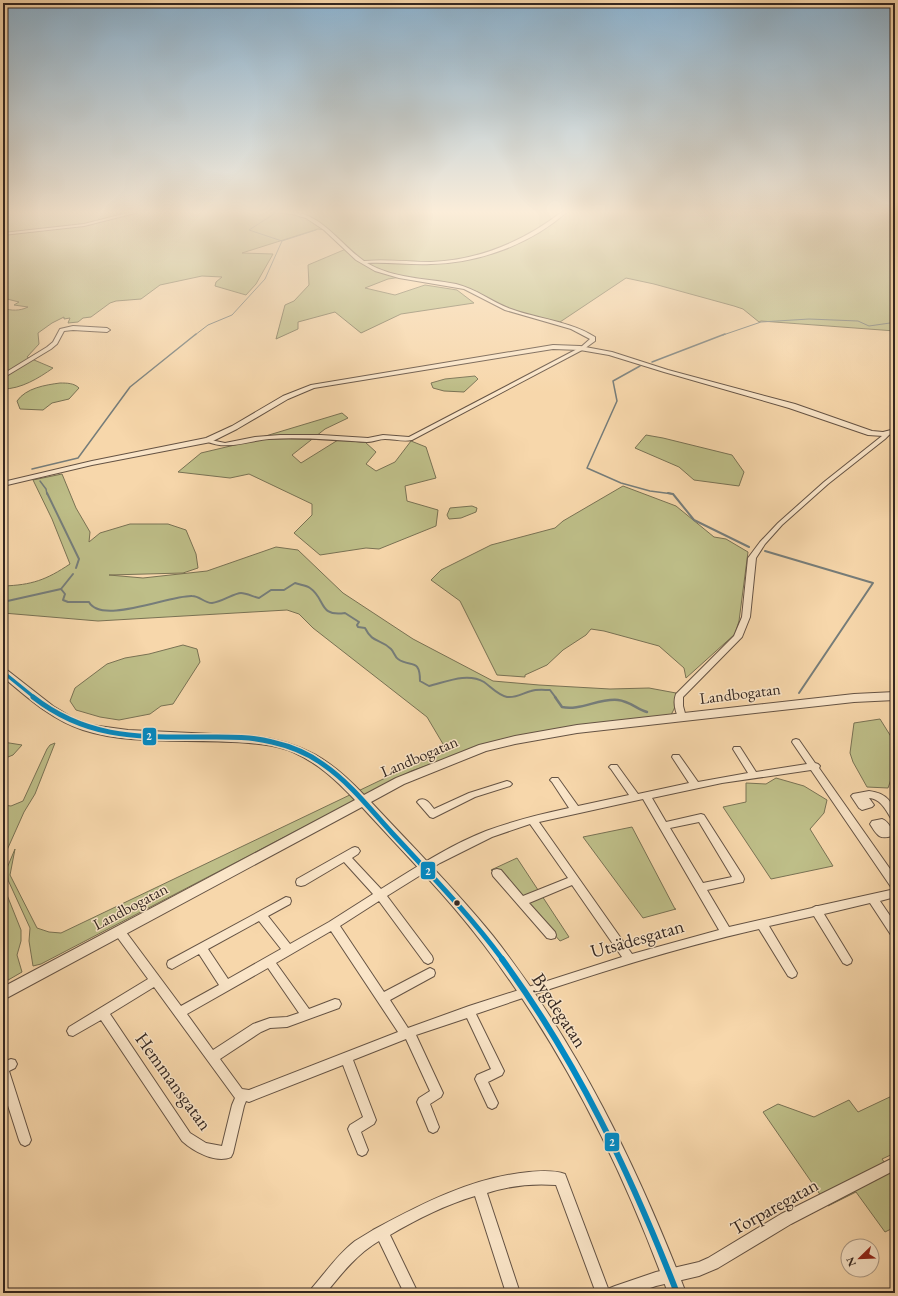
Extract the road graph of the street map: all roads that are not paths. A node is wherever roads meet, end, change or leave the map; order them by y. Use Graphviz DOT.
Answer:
graph roads {
  1 [pos="383,271"];
  2 [pos="107,330"];
  3 [pos="581,348"];
  4 [pos="3,376"];
  5 [pos="895,431"];
  6 [pos="887,434"];
  7 [pos="208,440"];
  8 [pos="3,484"];
  9 [pos="3,672"];
  10 [pos="895,696"];
  11 [pos="682,717"];
  12 [pos="796,742"];
  13 [pos="737,749"];
  14 [pos="676,757"];
  15 [pos="815,766"];
  16 [pos="614,767"];
  17 [pos="754,775"];
  18 [pos="555,780"];
  19 [pos="507,784"];
  20 [pos="695,786"];
  21 [pos="862,795"];
  22 [pos="646,796"];
  23 [pos="636,798"];
  24 [pos="362,801"];
  25 [pos="422,802"];
  26 [pos="576,810"];
  27 [pos="895,817"];
  28 [pos="532,820"];
  29 [pos="895,821"];
  30 [pos="882,823"];
  31 [pos="664,826"];
  32 [pos="355,851"];
  33 [pos="344,857"];
  34 [pos="424,867"];
  35 [pos="497,873"];
  36 [pos="574,880"];
  37 [pos="300,882"];
  38 [pos="895,884"];
  39 [pos="700,888"];
  40 [pos="895,893"];
  41 [pos="380,895"];
  42 [pos="872,898"];
  43 [pos="286,901"];
  44 [pos="522,901"];
  45 [pos="816,910"];
  46 [pos="261,915"];
  47 [pos="761,923"];
  48 [pos="333,925"];
  49 [pos="119,932"];
  50 [pos="726,932"];
  51 [pos="895,932"];
  52 [pos="551,934"];
  53 [pos="201,948"];
  54 [pos="288,950"];
  55 [pos="428,959"];
  56 [pos="630,959"];
  57 [pos="847,960"];
  58 [pos="269,961"];
  59 [pos="172,964"];
  60 [pos="430,973"];
  61 [pos="792,973"];
  62 [pos="155,980"];
  63 [pos="226,986"];
  64 [pos="525,992"];
  65 [pos="3,994"];
  66 [pos="382,999"];
  67 [pos="335,1004"];
  68 [pos="469,1011"];
  69 [pos="179,1012"];
  70 [pos="102,1013"];
  71 [pos="306,1014"];
  72 [pos="73,1031"];
  73 [pos="407,1034"];
  74 [pos="212,1057"];
  75 [pos="346,1058"];
  76 [pos="6,1068"];
  77 [pos="243,1095"];
  78 [pos="492,1103"];
  79 [pos="433,1127"];
  80 [pos="25,1140"];
  81 [pos="362,1150"];
  82 [pos="895,1163"];
  83 [pos="478,1189"];
  84 [pos="382,1232"];
  85 [pos="671,1276"];
  86 [pos="317,1293"];
  87 [pos="411,1293"];
  88 [pos="513,1293"];
  89 [pos="603,1293"];
  90 [pos="615,1293"];
  91 [pos="677,1293"];
  1 -- 3 [label="street"];
  2 -- 4 [label="street"];
  3 -- 6 [label="street"];
  3 -- 7 [label="street"];
  3 -- 7 [label="street"];
  5 -- 6 [label="street"];
  6 -- 11 [label="street"];
  7 -- 8 [label="street"];
  9 -- 24 [label="street, Bygdegatan"];
  10 -- 11 [label="street, Landbogatan"];
  11 -- 24 [label="street, Landbogatan"];
  12 -- 15 [label="street"];
  13 -- 17 [label="street"];
  14 -- 20 [label="street"];
  15 -- 17 [label="street"];
  15 -- 38 [label="street"];
  16 -- 23 [label="street"];
  17 -- 20 [label="street"];
  18 -- 26 [label="street"];
  19 -- 25 [label="street"];
  20 -- 22 [label="street"];
  21 -- 27 [label="street"];
  22 -- 23 [label="street"];
  22 -- 31 [label="street"];
  23 -- 26 [label="street"];
  24 -- 34 [label="street, Bygdegatan"];
  24 -- 49 [label="street, Landbogatan"];
  26 -- 28 [label="street"];
  28 -- 34 [label="street"];
  28 -- 36 [label="street"];
  29 -- 30 [label="street"];
  31 -- 39 [label="street"];
  31 -- 39 [label="street"];
  32 -- 33 [label="street"];
  33 -- 37 [label="street"];
  33 -- 41 [label="street"];
  34 -- 41 [label="street"];
  34 -- 64 [label="street, Bygdegatan"];
  35 -- 44 [label="street"];
  36 -- 44 [label="street"];
  36 -- 56 [label="street"];
  39 -- 50 [label="street"];
  40 -- 42 [label="street, Utsädesgatan"];
  41 -- 48 [label="street"];
  41 -- 55 [label="street"];
  42 -- 45 [label="street, Utsädesgatan"];
  42 -- 51 [label="street"];
  43 -- 46 [label="street"];
  44 -- 52 [label="street"];
  45 -- 47 [label="street, Utsädesgatan"];
  45 -- 57 [label="street"];
  46 -- 53 [label="street"];
  46 -- 54 [label="street"];
  47 -- 50 [label="street, Utsädesgatan"];
  47 -- 61 [label="street"];
  48 -- 54 [label="street"];
  48 -- 66 [label="street"];
  49 -- 62 [label="street"];
  49 -- 65 [label="street, Landbogatan"];
  50 -- 56 [label="street, Utsädesgatan"];
  53 -- 59 [label="street"];
  53 -- 63 [label="street"];
  54 -- 58 [label="street"];
  56 -- 64 [label="street, Utsädesgatan"];
  58 -- 63 [label="street"];
  58 -- 71 [label="street"];
  60 -- 66 [label="street"];
  62 -- 69 [label="street"];
  62 -- 70 [label="street"];
  63 -- 69 [label="street"];
  64 -- 68 [label="street"];
  64 -- 85 [label="street, Bygdegatan"];
  66 -- 73 [label="street"];
  67 -- 71 [label="street"];
  68 -- 73 [label="street"];
  68 -- 78 [label="street"];
  69 -- 74 [label="street"];
  70 -- 72 [label="street"];
  70 -- 77 [label="street, Hemmansgatan"];
  71 -- 74 [label="street"];
  73 -- 75 [label="street"];
  73 -- 79 [label="street"];
  74 -- 77 [label="street"];
  75 -- 77 [label="street"];
  75 -- 81 [label="street"];
  76 -- 80 [label="street"];
  82 -- 85 [label="street, Torparegatan"];
  83 -- 84 [label="street"];
  83 -- 88 [label="street"];
  83 -- 89 [label="street"];
  84 -- 86 [label="street"];
  84 -- 87 [label="street"];
  85 -- 90 [label="street"];
  85 -- 91 [label="street, Bygdegatan"];
}
